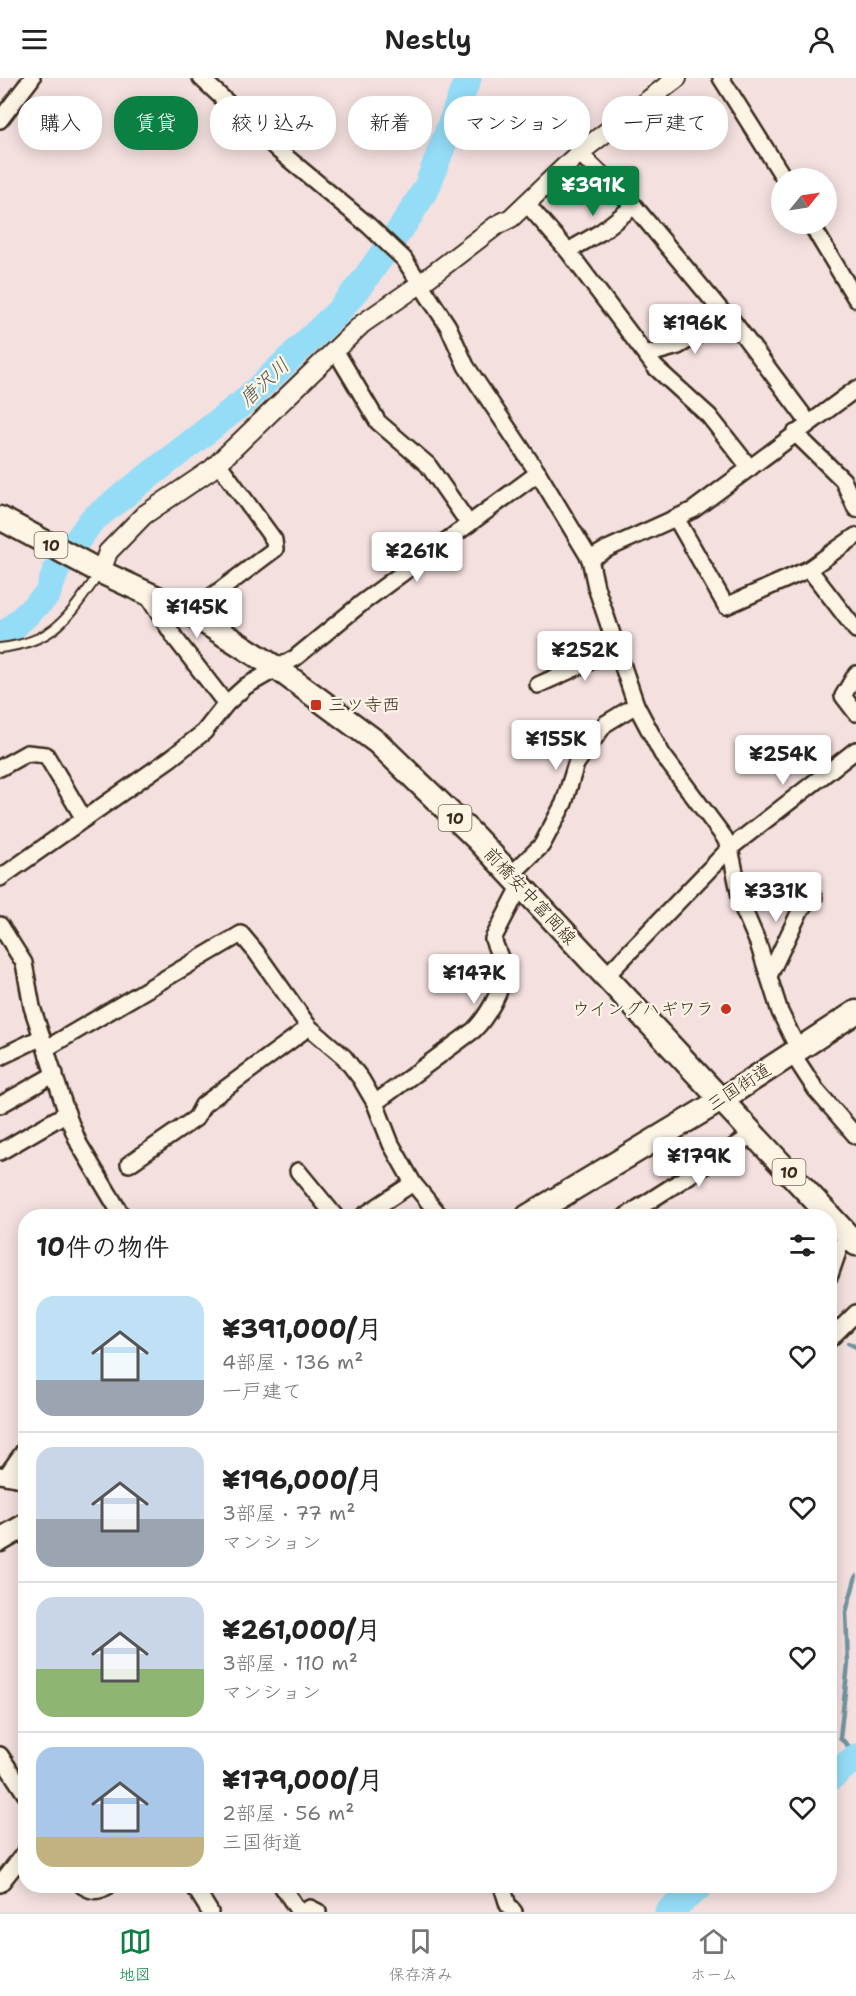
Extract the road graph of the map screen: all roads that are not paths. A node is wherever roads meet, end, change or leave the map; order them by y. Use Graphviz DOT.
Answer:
graph roads {
  1 [pos="32,78"];
  2 [pos="201,78"];
  3 [pos="677,78"];
  4 [pos="721,78"];
  5 [pos="0,120"];
  6 [pos="579,153"];
  7 [pos="778,168"];
  8 [pos="527,204"];
  9 [pos="633,206"];
  10 [pos="817,234"];
  11 [pos="568,251"];
  12 [pos="420,284"];
  13 [pos="856,299"];
  14 [pos="728,317"];
  15 [pos="335,350"];
  16 [pos="646,355"];
  17 [pos="856,389"];
  18 [pos="809,423"];
  19 [pos="795,433"];
  20 [pos="218,463"];
  21 [pos="750,468"];
  22 [pos="538,473"];
  23 [pos="856,508"];
  24 [pos="0,518"];
  25 [pos="676,518"];
  26 [pos="469,524"];
  27 [pos="856,536"];
  28 [pos="590,559"];
  29 [pos="808,569"];
  30 [pos="101,572"];
  31 [pos="144,590"];
  32 [pos="190,613"];
  33 [pos="856,630"];
  34 [pos="0,648"];
  35 [pos="618,649"];
  36 [pos="278,669"];
  37 [pos="856,674"];
  38 [pos="538,685"];
  39 [pos="226,704"];
  40 [pos="636,705"];
  41 [pos="856,713"];
  42 [pos="856,750"];
  43 [pos="0,768"];
  44 [pos="84,819"];
  45 [pos="730,848"];
  46 [pos="0,878"];
  47 [pos="516,880"];
  48 [pos="814,898"];
  49 [pos="0,925"];
  50 [pos="606,976"];
  51 [pos="769,976"];
  52 [pos="856,1012"];
  53 [pos="309,1027"];
  54 [pos="45,1042"];
  55 [pos="795,1051"];
  56 [pos="0,1057"];
  57 [pos="55,1074"];
  58 [pos="721,1100"];
  59 [pos="375,1103"];
  60 [pos="0,1105"];
  61 [pos="67,1113"];
  62 [pos="854,1131"];
  63 [pos="754,1134"];
  64 [pos="0,1152"];
  65 [pos="129,1164"];
  66 [pos="298,1171"];
  67 [pos="413,1183"];
  68 [pos="118,1209"];
  69 [pos="330,1209"];
  70 [pos="374,1209"];
  71 [pos="434,1209"];
  72 [pos="540,1209"];
  73 [pos="637,1209"];
  74 [pos="826,1209"];
  75 [pos="837,1220"];
  76 [pos="855,1239"];
  77 [pos="837,1255"];
  78 [pos="856,1313"];
  79 [pos="837,1333"];
  80 [pos="18,1458"];
  81 [pos="3,1476"];
  82 [pos="18,1479"];
  83 [pos="18,1530"];
  84 [pos="0,1540"];
  85 [pos="0,1755"];
  86 [pos="18,1774"];
  87 [pos="18,1861"];
  88 [pos="0,1884"];
  89 [pos="198,1893"];
  90 [pos="286,1893"];
  91 [pos="504,1893"];
  92 [pos="210,1912"];
  93 [pos="298,1912"];
  94 [pos="303,1912"];
  95 [pos="318,1912"];
  96 [pos="514,1912"];
  1 -- 5 [label="street"];
  2 -- 12 [label="street"];
  3 -- 6 [label="street"];
  4 -- 7 [label="street"];
  6 -- 8 [label="street"];
  6 -- 9 [label="street"];
  8 -- 11 [label="street"];
  8 -- 12 [label="street"];
  9 -- 11 [label="street"];
  9 -- 14 [label="street"];
  10 -- 13 [label="street"];
  11 -- 16 [label="street"];
  12 -- 15 [label="street"];
  12 -- 22 [label="street"];
  14 -- 16 [label="street"];
  14 -- 18 [label="street"];
  15 -- 20 [label="street"];
  15 -- 26 [label="street"];
  16 -- 21 [label="street"];
  17 -- 18 [label="street"];
  18 -- 19 [label="street"];
  19 -- 21 [label="street"];
  19 -- 23 [label="street"];
  20 -- 30 [label="street"];
  20 -- 32 [label="street"];
  21 -- 25 [label="street"];
  22 -- 26 [label="street"];
  22 -- 28 [label="street"];
  24 -- 30 [label="main road, 前橋安中富岡線 / 10"];
  25 -- 28 [label="street"];
  25 -- 29 [label="street"];
  26 -- 36 [label="street"];
  27 -- 29 [label="street"];
  28 -- 35 [label="street"];
  29 -- 33 [label="street"];
  30 -- 31 [label="main road, 前橋安中富岡線 / 10"];
  30 -- 34 [label="lane"];
  31 -- 32 [label="main road, 前橋安中富岡線 / 10"];
  31 -- 39 [label="street"];
  32 -- 36 [label="main road, 前橋安中富岡線 / 10"];
  35 -- 38 [label="street"];
  35 -- 40 [label="street"];
  36 -- 39 [label="street"];
  36 -- 47 [label="main road, 前橋安中富岡線 / 10"];
  37 -- 41 [label="street"];
  39 -- 44 [label="street"];
  40 -- 45 [label="street"];
  40 -- 47 [label="street"];
  42 -- 45 [label="street"];
  43 -- 44 [label="street"];
  44 -- 46 [label="street"];
  45 -- 50 [label="street"];
  45 -- 51 [label="street"];
  47 -- 50 [label="main road, 前橋安中富岡線 / 10"];
  47 -- 59 [label="street"];
  48 -- 51 [label="street"];
  49 -- 54 [label="street"];
  50 -- 58 [label="main road, 前橋安中富岡線 / 10"];
  51 -- 55 [label="street"];
  52 -- 55 [label="main road, 三国街道"];
  53 -- 54 [label="street"];
  53 -- 59 [label="street"];
  53 -- 65 [label="street"];
  54 -- 56 [label="street"];
  54 -- 57 [label="street"];
  55 -- 58 [label="main road, 三国街道"];
  55 -- 62 [label="street"];
  57 -- 60 [label="street"];
  57 -- 61 [label="street"];
  58 -- 63 [label="main road, 前橋安中富岡線 / 10"];
  58 -- 72 [label="main road, 三国街道"];
  59 -- 67 [label="street"];
  61 -- 64 [label="street"];
  61 -- 68 [label="street"];
  63 -- 73 [label="street"];
  63 -- 74 [label="main road, 前橋安中富岡線 / 10"];
  66 -- 69 [label="street"];
  67 -- 70 [label="street"];
  67 -- 71 [label="street"];
  75 -- 76 [label="main road, 前橋安中富岡線 / 10"];
  76 -- 77 [label="street"];
  78 -- 79 [label="street"];
  80 -- 81 [label="street"];
  81 -- 82 [label="street"];
  83 -- 84 [label="main road"];
  85 -- 86 [label="street"];
  87 -- 88 [label="street"];
  89 -- 92 [label="street"];
  90 -- 93 [label="street"];
  91 -- 96 [label="street"];
  94 -- 95 [label="street"];
}
